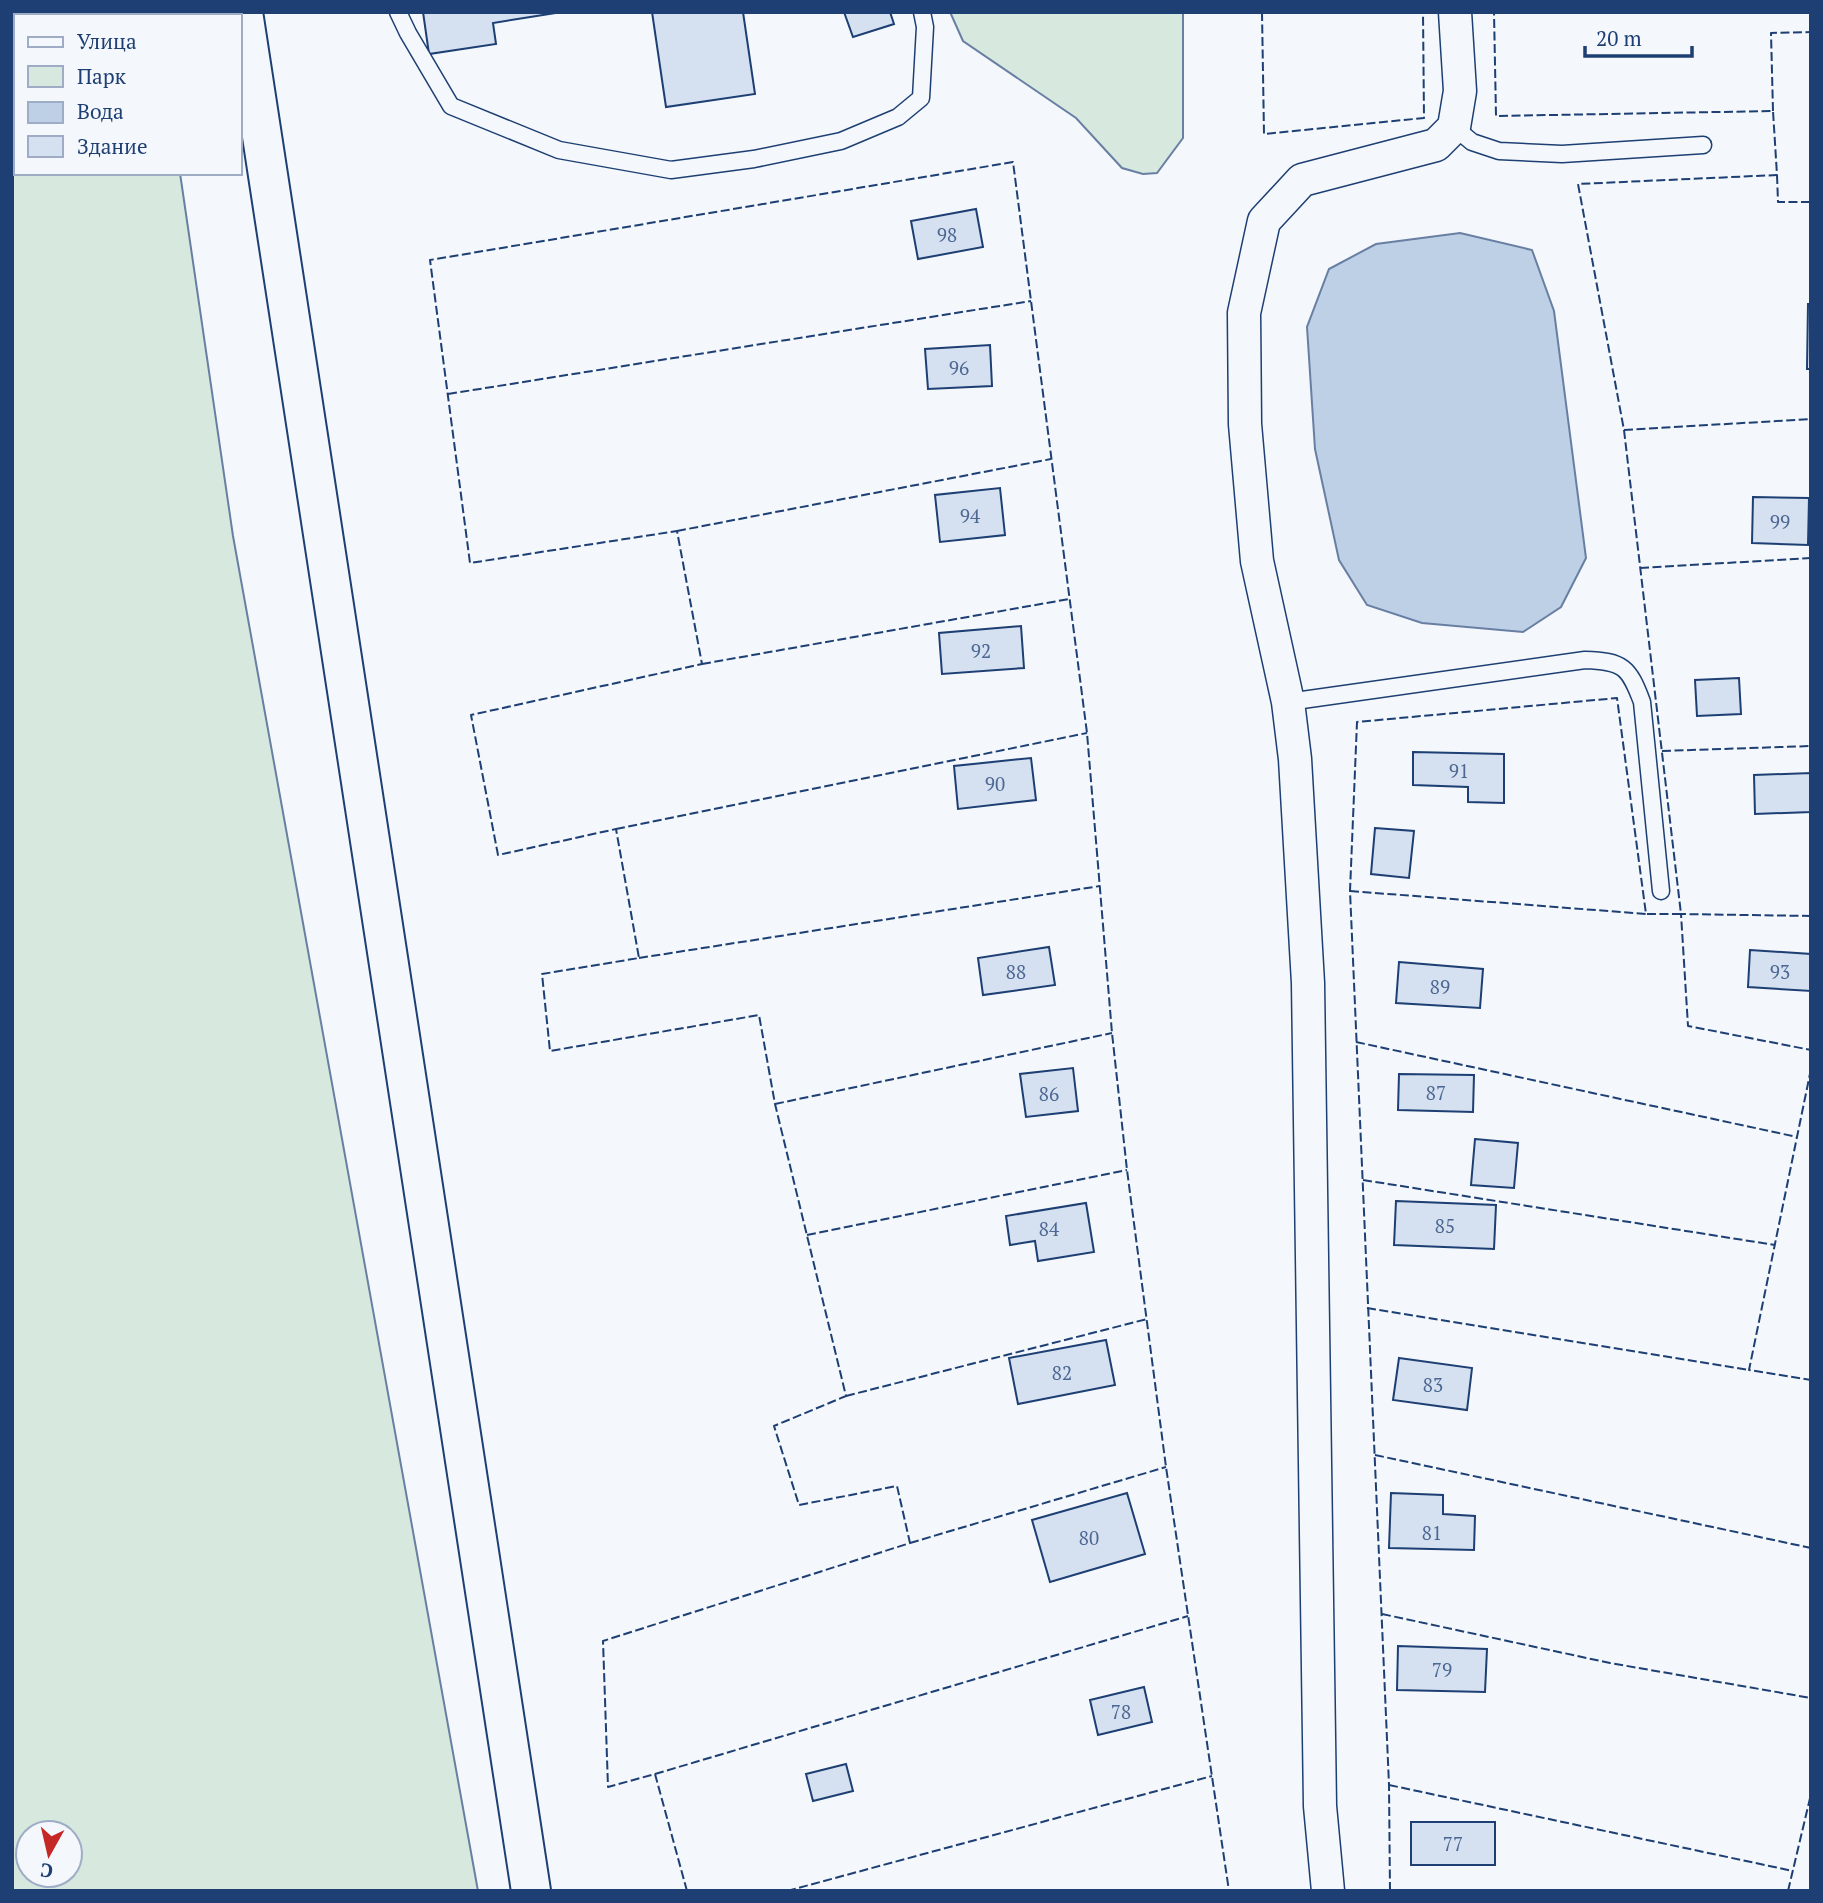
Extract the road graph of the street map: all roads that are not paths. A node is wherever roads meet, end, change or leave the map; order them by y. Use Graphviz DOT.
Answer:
graph roads {
  1 [pos="243,12"];
  2 [pos="398,12"];
  3 [pos="922,12"];
  4 [pos="1455,12"];
  5 [pos="1454,127"];
  6 [pos="1703,145"];
  7 [pos="1288,702"];
  8 [pos="1661,891"];
  9 [pos="531,1891"];
  10 [pos="1328,1891"];
  1 -- 9 [label="street"];
  2 -- 3 [label="lane"];
  4 -- 5 [label="street"];
  5 -- 6 [label="lane"];
  5 -- 7 [label="street"];
  7 -- 8 [label="lane"];
  7 -- 10 [label="street"];
}
